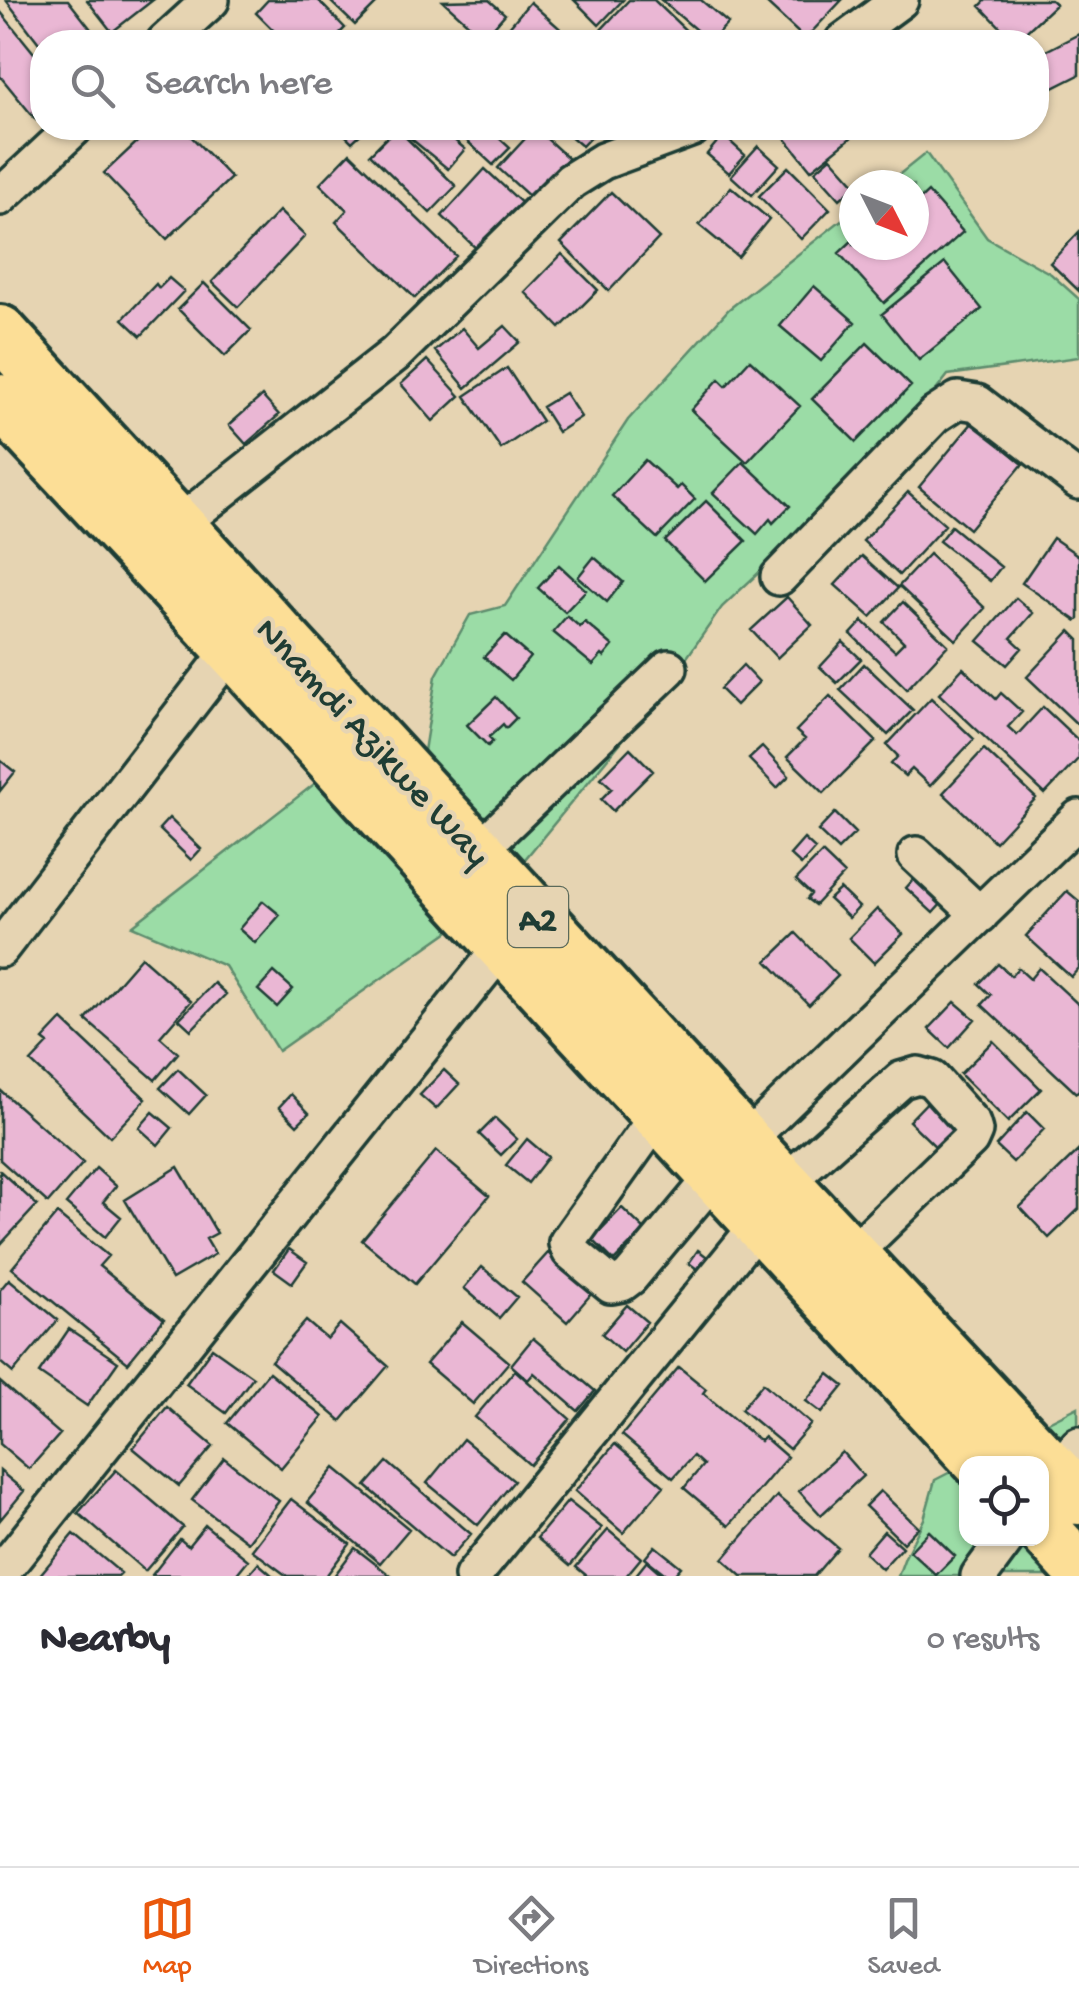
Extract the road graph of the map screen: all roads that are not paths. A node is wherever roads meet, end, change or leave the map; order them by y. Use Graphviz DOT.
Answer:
graph roads {
  1 [pos="211,0"];
  2 [pos="900,0"];
  3 [pos="179,30"];
  4 [pos="859,30"];
  5 [pos="61,140"];
  6 [pos="659,140"];
  7 [pos="0,197"];
  8 [pos="0,332"];
  9 [pos="0,401"];
  10 [pos="1079,481"];
  11 [pos="178,525"];
  12 [pos="779,577"];
  13 [pos="232,649"];
  14 [pos="669,668"];
  15 [pos="1079,818"];
  16 [pos="478,851"];
  17 [pos="916,855"];
  18 [pos="980,915"];
  19 [pos="503,946"];
  20 [pos="0,948"];
  21 [pos="659,1114"];
  22 [pos="730,1158"];
  23 [pos="772,1203"];
  24 [pos="851,1255"];
  25 [pos="976,1456"];
  26 [pos="1071,1472"];
  27 [pos="1049,1536"];
  28 [pos="1001,1546"];
  29 [pos="1079,1568"];
  30 [pos="0,1574"];
  31 [pos="474,1576"];
  32 [pos="979,1576"];
  1 -- 3 [label="street"];
  2 -- 4 [label="street"];
  5 -- 7 [label="street"];
  6 -- 11 [label="street"];
  8 -- 11 [label="highway, Nnamdi Azikwe Way / A2"];
  9 -- 13 [label="highway, Nnamdi Azikwe Way / A2"];
  10 -- 12 [label="street"];
  11 -- 16 [label="highway, Nnamdi Azikwe Way / A2"];
  13 -- 19 [label="highway, Nnamdi Azikwe Way / A2"];
  13 -- 20 [label="street"];
  14 -- 16 [label="street"];
  15 -- 18 [label="street"];
  16 -- 22 [label="highway, Nnamdi Azikwe Way / A2"];
  17 -- 18 [label="street"];
  18 -- 22 [label="street"];
  19 -- 21 [label="highway, Nnamdi Azikwe Way / A2"];
  19 -- 30 [label="street"];
  21 -- 22 [label="highway, Nnamdi Azikwe Way / A2"];
  21 -- 22 [label="street"];
  22 -- 23 [label="highway, Nnamdi Azikwe Way / A2"];
  23 -- 24 [label="highway, Nnamdi Azikwe Way / A2"];
  23 -- 24 [label="street"];
  23 -- 25 [label="highway, Nnamdi Azikwe Way / A2"];
  23 -- 31 [label="street"];
  24 -- 26 [label="highway, Nnamdi Azikwe Way / A2"];
  27 -- 29 [label="highway"];
  28 -- 32 [label="street"];
}
